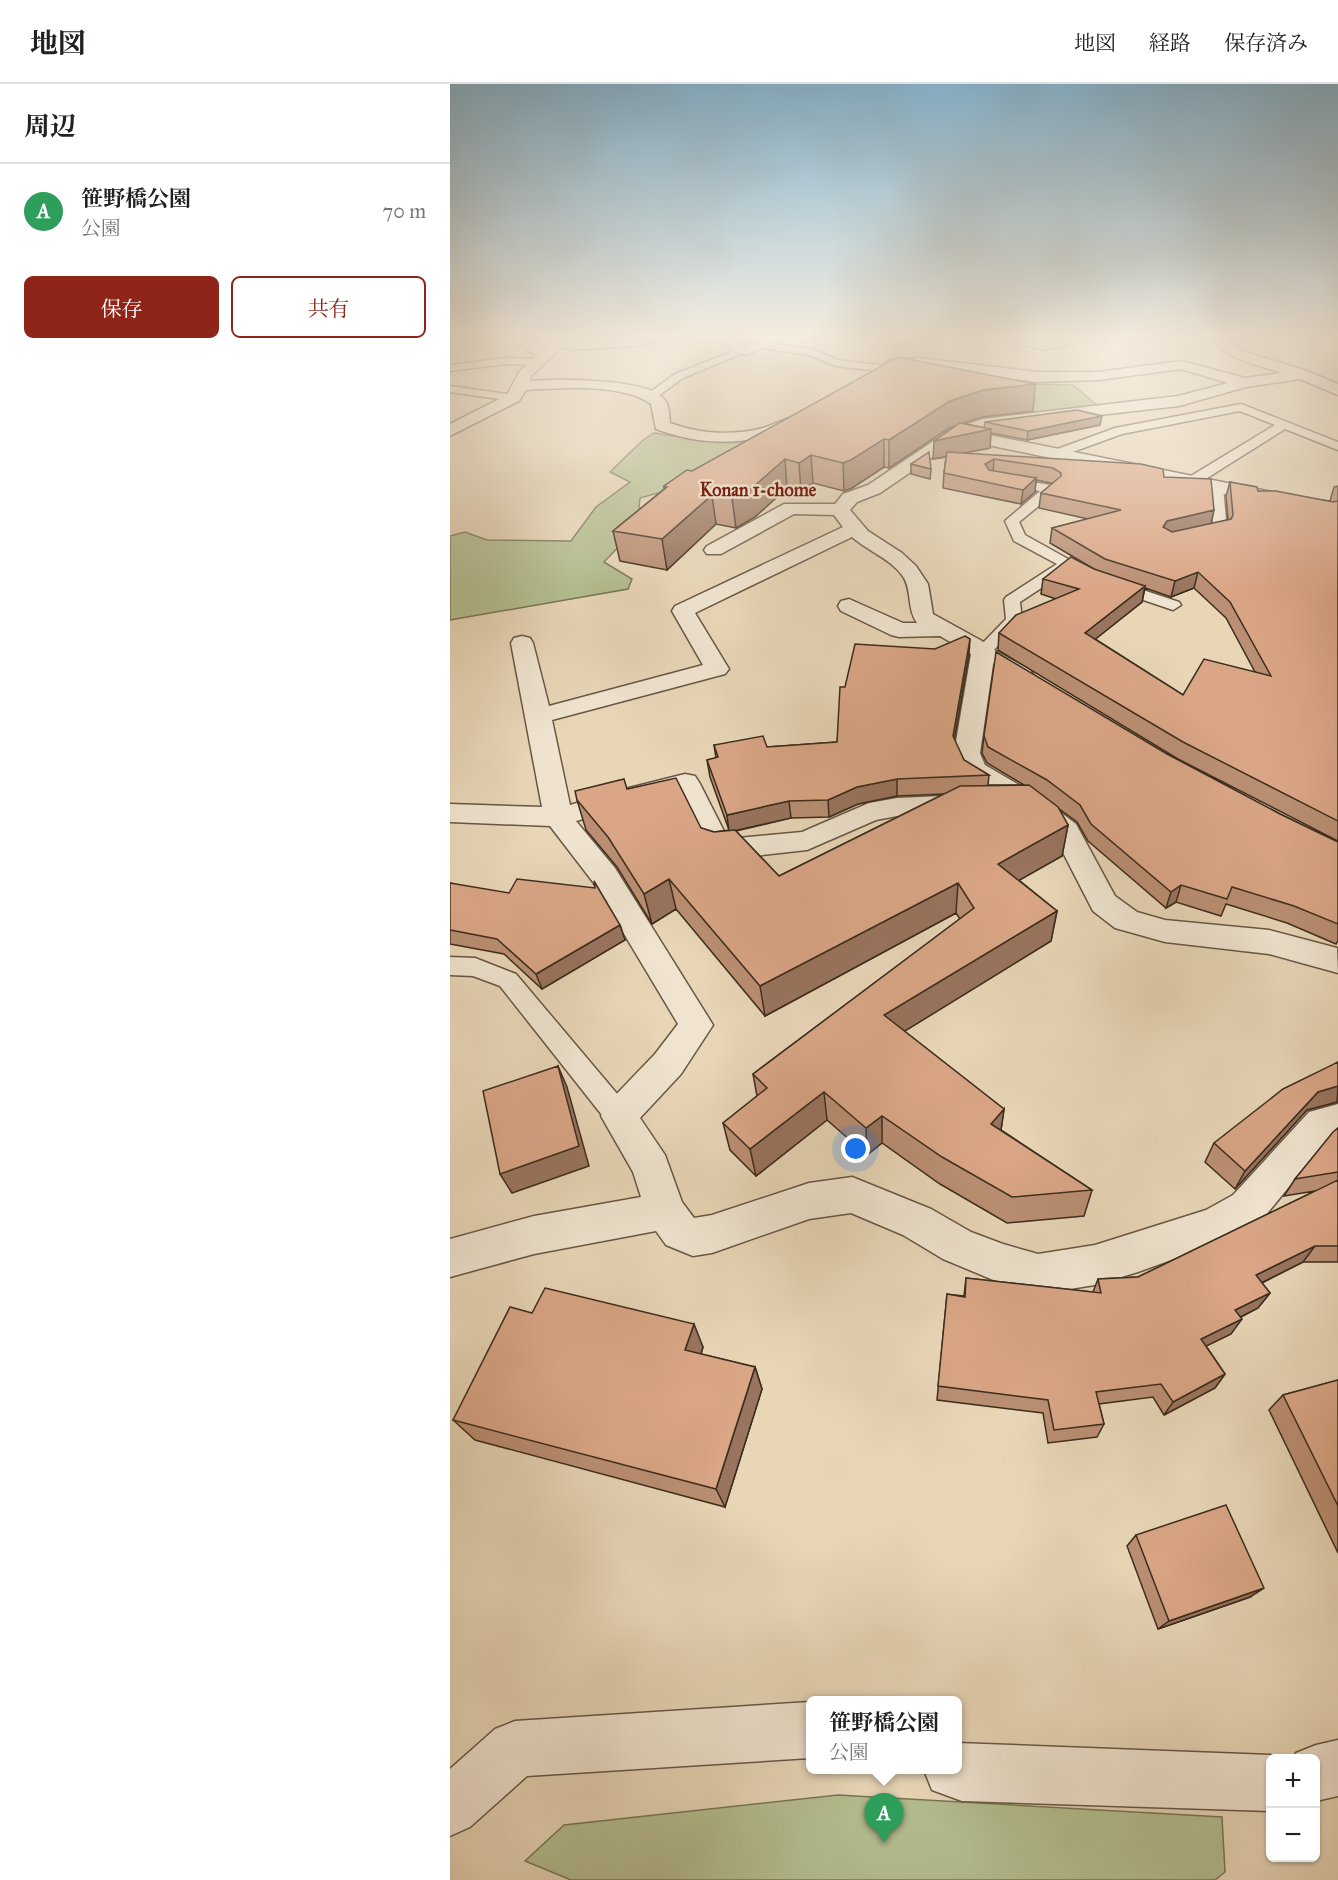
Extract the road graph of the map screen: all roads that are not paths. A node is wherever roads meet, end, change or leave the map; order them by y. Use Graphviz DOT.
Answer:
graph roads {
  1 [pos="468,421"];
  2 [pos="662,421"];
  3 [pos="798,421"];
  4 [pos="999,421"];
  5 [pos="1171,421"];
  6 [pos="1276,421"];
  7 [pos="1284,424"];
  8 [pos="450,431"];
  9 [pos="956,434"];
  10 [pos="1338,446"];
  11 [pos="1056,454"];
  12 [pos="993,479"];
  13 [pos="1191,482"];
  14 [pos="1216,487"];
  15 [pos="1293,503"];
  16 [pos="840,510"];
  17 [pos="855,529"];
  18 [pos="1179,538"];
  19 [pos="714,550"];
  20 [pos="1068,564"];
  21 [pos="1173,605"];
  22 [pos="849,606"];
  23 [pos="941,629"];
  24 [pos="522,643"];
  25 [pos="983,651"];
  26 [pos="1040,684"];
  27 [pos="539,716"];
  28 [pos="1033,805"];
  29 [pos="450,813"];
  30 [pos="558,817"];
  31 [pos="1338,961"];
  32 [pos="450,966"];
  33 [pos="619,1116"];
  34 [pos="1338,1120"];
  35 [pos="665,1211"];
  36 [pos="450,1258"];
  37 [pos="806,1730"];
  38 [pos="1338,1768"];
  39 [pos="1320,1772"];
  40 [pos="962,1773"];
  41 [pos="1266,1783"];
  42 [pos="450,1807"];
  1 -- 8 [label="street"];
  2 -- 3 [label="street"];
  4 -- 9 [label="street"];
  5 -- 11 [label="lane"];
  6 -- 7 [label="lane"];
  7 -- 10 [label="lane"];
  7 -- 13 [label="lane"];
  9 -- 11 [label="street"];
  9 -- 16 [label="street"];
  11 -- 13 [label="street"];
  12 -- 20 [label="lane"];
  13 -- 14 [label="street"];
  14 -- 15 [label="street"];
  14 -- 18 [label="lane"];
  16 -- 17 [label="street"];
  16 -- 19 [label="street"];
  17 -- 23 [label="street"];
  17 -- 27 [label="street"];
  20 -- 21 [label="lane"];
  20 -- 25 [label="lane"];
  22 -- 23 [label="street"];
  23 -- 25 [label="street"];
  24 -- 27 [label="street"];
  25 -- 26 [label="lane"];
  25 -- 28 [label="street"];
  27 -- 30 [label="street"];
  28 -- 30 [label="street"];
  28 -- 31 [label="street"];
  29 -- 30 [label="street"];
  30 -- 33 [label="street"];
  32 -- 33 [label="lane"];
  33 -- 35 [label="street"];
  34 -- 35 [label="street"];
  35 -- 36 [label="street"];
  37 -- 42 [label="street"];
  38 -- 39 [label="street"];
  40 -- 41 [label="street"];
}
